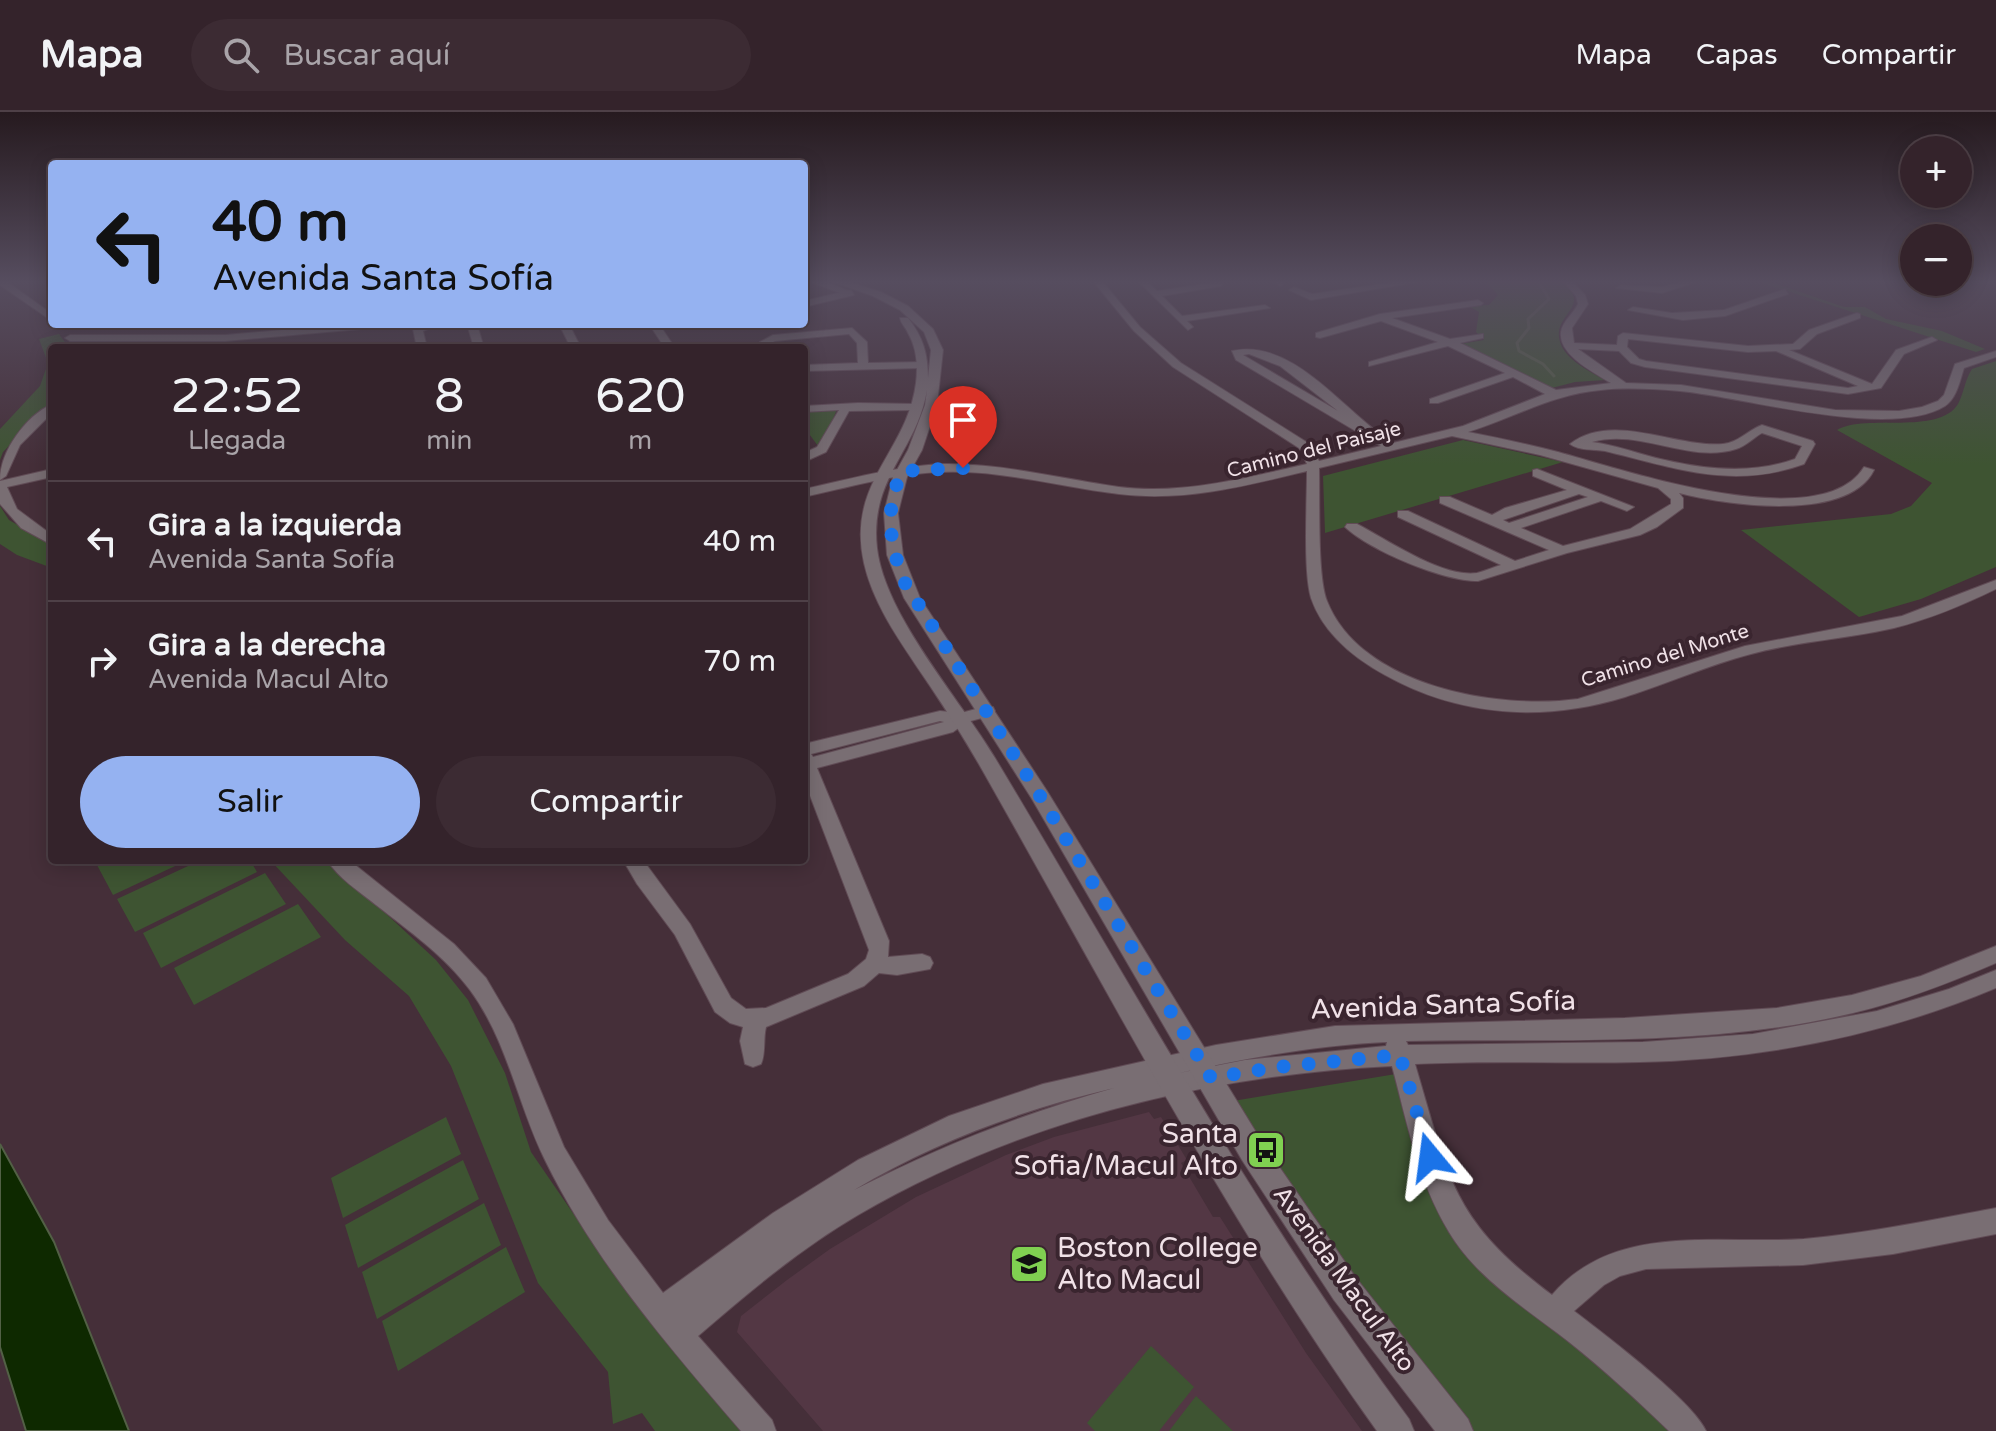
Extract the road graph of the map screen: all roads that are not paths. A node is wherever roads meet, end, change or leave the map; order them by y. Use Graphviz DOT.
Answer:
graph roads {
  1 [pos="862,343"];
  2 [pos="920,343"];
  3 [pos="936,343"];
  4 [pos="1151,343"];
  5 [pos="1445,343"];
  6 [pos="1448,343"];
  7 [pos="1569,343"];
  8 [pos="1622,343"];
  9 [pos="1696,343"];
  10 [pos="1805,343"];
  11 [pos="1925,343"];
  12 [pos="1570,346"];
  13 [pos="1279,347"];
  14 [pos="1622,348"];
  15 [pos="1260,352"];
  16 [pos="1798,353"];
  17 [pos="1996,354"];
  18 [pos="1373,364"];
  19 [pos="863,365"];
  20 [pos="922,365"];
  21 [pos="808,368"];
  22 [pos="1512,374"];
  23 [pos="1622,385"];
  24 [pos="1871,387"];
  25 [pos="1554,394"];
  26 [pos="1434,401"];
  27 [pos="861,405"];
  28 [pos="827,407"];
  29 [pos="808,409"];
  30 [pos="845,409"];
  31 [pos="915,409"];
  32 [pos="48,411"];
  33 [pos="1362,428"];
  34 [pos="1467,429"];
  35 [pos="1451,433"];
  36 [pos="1576,444"];
  37 [pos="1393,448"];
  38 [pos="1539,451"];
  39 [pos="1555,455"];
  40 [pos="808,457"];
  41 [pos="1313,470"];
  42 [pos="1868,470"];
  43 [pos="1537,473"];
  44 [pos="48,474"];
  45 [pos="0,476"];
  46 [pos="890,476"];
  47 [pos="0,485"];
  48 [pos="1664,487"];
  49 [pos="1579,490"];
  50 [pos="808,492"];
  51 [pos="1601,497"];
  52 [pos="808,499"];
  53 [pos="1445,500"];
  54 [pos="1627,507"];
  55 [pos="1403,514"];
  56 [pos="1491,521"];
  57 [pos="1352,527"];
  58 [pos="1509,527"];
  59 [pos="48,538"];
  60 [pos="1562,550"];
  61 [pos="1515,566"];
  62 [pos="1996,584"];
  63 [pos="987,711"];
  64 [pos="961,718"];
  65 [pos="808,757"];
  66 [pos="810,789"];
  67 [pos="342,864"];
  68 [pos="635,864"];
  69 [pos="1996,954"];
  70 [pos="922,963"];
  71 [pos="875,964"];
  72 [pos="1996,979"];
  73 [pos="756,1019"];
  74 [pos="1396,1043"];
  75 [pos="753,1057"];
  76 [pos="1205,1068"];
  77 [pos="1169,1076"];
  78 [pos="1996,1221"];
  79 [pos="660,1313"];
  80 [pos="1555,1313"];
  81 [pos="677,1335"];
  82 [pos="761,1431"];
  83 [pos="1397,1431"];
  84 [pos="1456,1431"];
  85 [pos="1691,1431"];
  1 -- 19 [label="street"];
  2 -- 20 [label="street, Avenida Macul Alto"];
  3 -- 46 [label="street, Avenida Macul Alto"];
  4 -- 41 [label="street"];
  5 -- 18 [label="street"];
  6 -- 22 [label="street"];
  7 -- 12 [label="street"];
  8 -- 14 [label="street"];
  9 -- 16 [label="street"];
  10 -- 16 [label="street"];
  11 -- 24 [label="street"];
  12 -- 14 [label="street"];
  12 -- 23 [label="street"];
  13 -- 15 [label="street"];
  14 -- 24 [label="street"];
  15 -- 33 [label="street"];
  15 -- 33 [label="street"];
  16 -- 24 [label="street"];
  17 -- 23 [label="street, Camino del Paisaje"];
  19 -- 20 [label="street"];
  19 -- 21 [label="street"];
  20 -- 31 [label="street, Avenida Macul Alto"];
  22 -- 25 [label="street"];
  22 -- 26 [label="street"];
  23 -- 25 [label="street, Camino del Paisaje"];
  25 -- 34 [label="street, Camino del Paisaje"];
  27 -- 28 [label="street"];
  27 -- 30 [label="street"];
  27 -- 31 [label="street"];
  28 -- 29 [label="street"];
  28 -- 30 [label="street"];
  30 -- 31 [label="street"];
  30 -- 40 [label="street"];
  31 -- 46 [label="street, Avenida Macul Alto"];
  32 -- 45 [label="street"];
  33 -- 37 [label="street"];
  34 -- 35 [label="street, Camino del Paisaje"];
  34 -- 38 [label="street"];
  35 -- 37 [label="street, Camino del Paisaje"];
  35 -- 38 [label="street"];
  36 -- 36 [label="street"];
  36 -- 39 [label="street"];
  37 -- 41 [label="street, Camino del Paisaje"];
  38 -- 39 [label="street"];
  39 -- 48 [label="street"];
  41 -- 46 [label="street, Camino del Paisaje"];
  41 -- 62 [label="street, Camino del Monte"];
  42 -- 48 [label="street"];
  43 -- 49 [label="street"];
  44 -- 47 [label="street"];
  46 -- 50 [label="street, Camino del Paisaje"];
  46 -- 52 [label="street, Camino del Paisaje"];
  46 -- 63 [label="street, Avenida Macul Alto"];
  46 -- 64 [label="street, Avenida Macul Alto"];
  47 -- 59 [label="street"];
  48 -- 60 [label="street"];
  49 -- 51 [label="street"];
  49 -- 56 [label="street"];
  51 -- 54 [label="street"];
  51 -- 58 [label="street"];
  53 -- 56 [label="street"];
  55 -- 61 [label="street"];
  56 -- 58 [label="street"];
  57 -- 61 [label="street"];
  58 -- 60 [label="street"];
  60 -- 61 [label="street"];
  63 -- 64 [label="street"];
  63 -- 76 [label="street, Avenida Macul Alto"];
  64 -- 65 [label="street"];
  64 -- 77 [label="street, Avenida Macul Alto"];
  66 -- 71 [label="street"];
  67 -- 79 [label="street"];
  68 -- 73 [label="street"];
  69 -- 74 [label="street, Avenida Santa Sofía"];
  70 -- 71 [label="street"];
  71 -- 73 [label="street"];
  72 -- 74 [label="street, Avenida Santa Sofía"];
  73 -- 75 [label="street"];
  74 -- 76 [label="street, Avenida Santa Sofía"];
  74 -- 80 [label="street"];
  76 -- 77 [label="street, Avenida Santa Sofía"];
  76 -- 84 [label="street, Avenida Macul Alto"];
  77 -- 79 [label="street, Avenida Santa Sofía"];
  77 -- 81 [label="street, Avenida Santa Sofía"];
  77 -- 83 [label="street, Avenida Macul Alto"];
  78 -- 80 [label="street"];
  79 -- 81 [label="street"];
  80 -- 85 [label="street"];
  81 -- 82 [label="street"];
}
